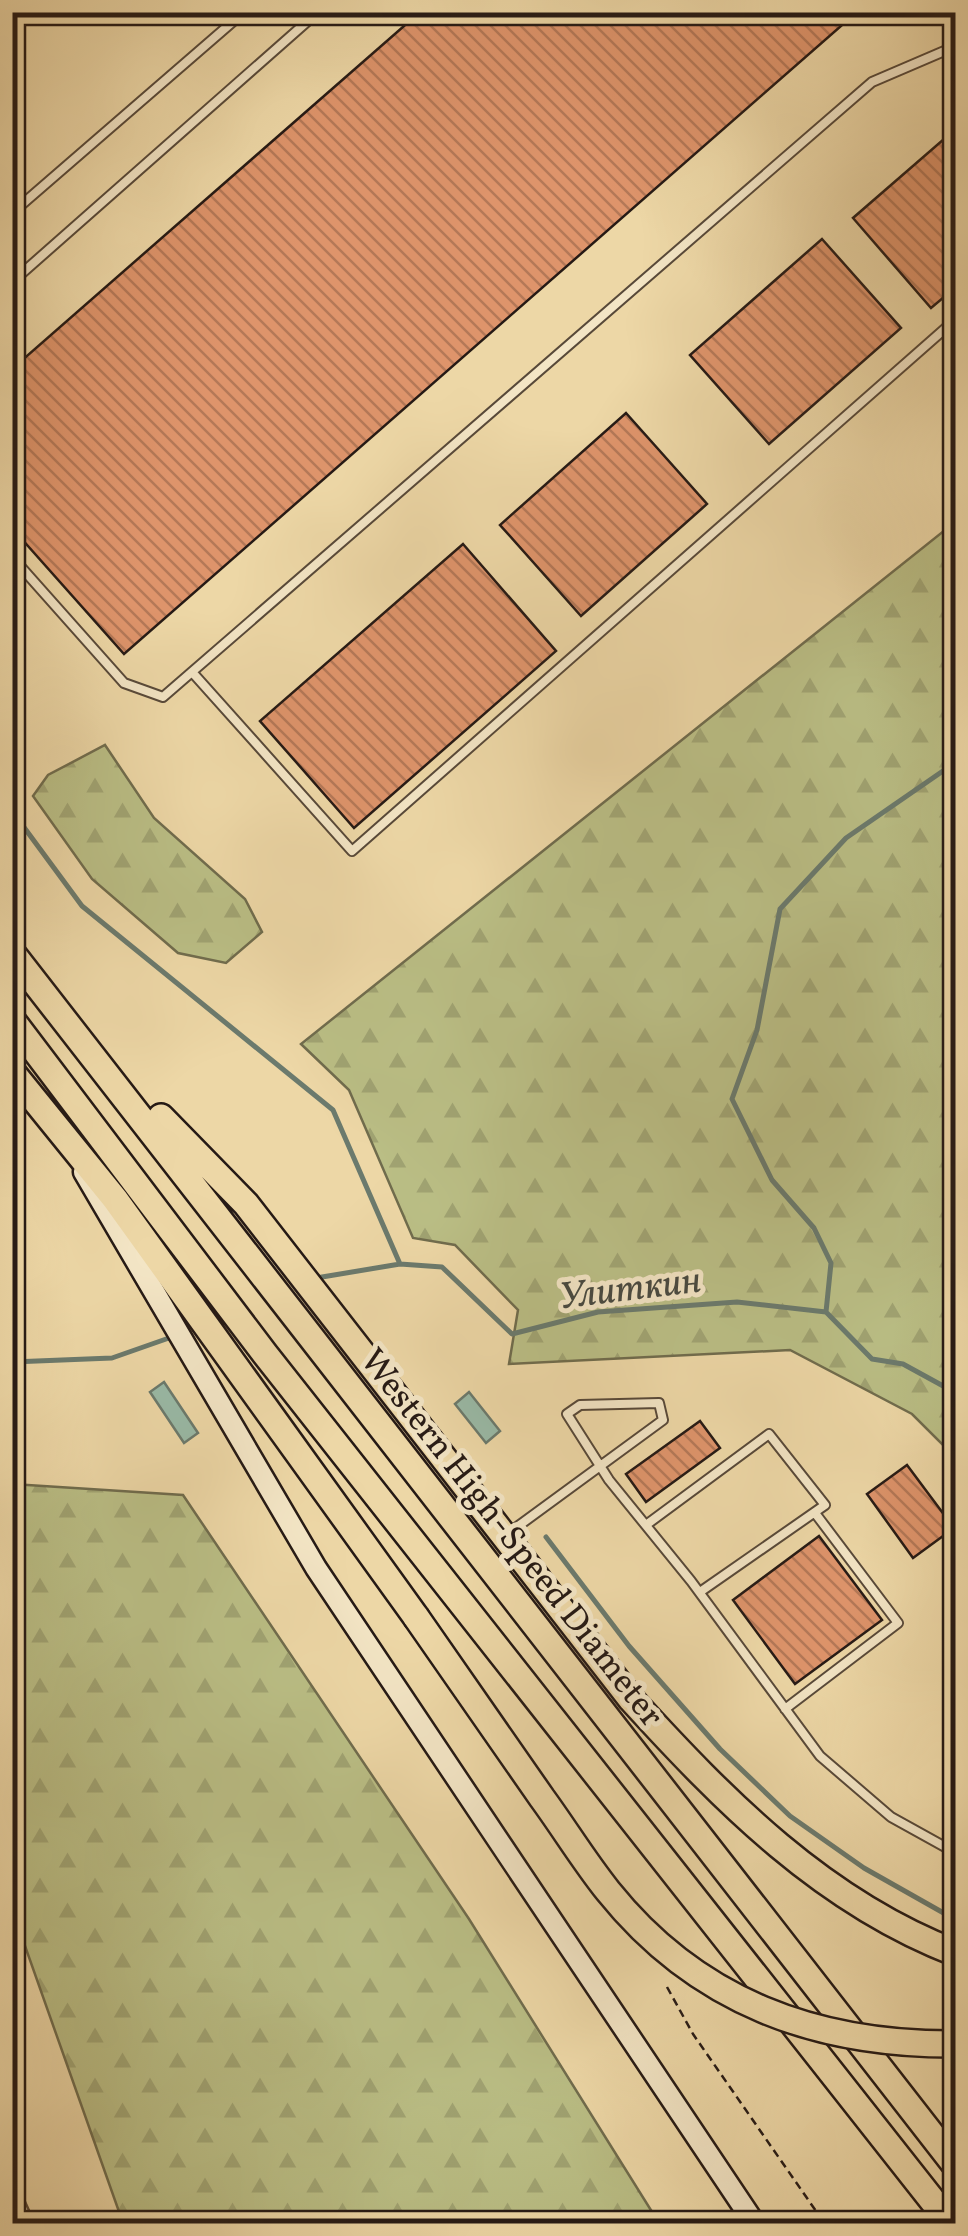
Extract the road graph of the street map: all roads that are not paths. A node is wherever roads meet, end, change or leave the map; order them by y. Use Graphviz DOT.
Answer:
graph roads {
  1 [pos="244,12"];
  2 [pos="318,12"];
  3 [pos="956,46"];
  4 [pos="12,213"];
  5 [pos="12,282"];
  6 [pos="956,319"];
  7 [pos="12,556"];
  8 [pos="192,672"];
  9 [pos="12,953"];
  10 [pos="12,1020"];
  11 [pos="71,1026"];
  12 [pos="12,1072"];
  13 [pos="65,1137"];
  14 [pos="602,1465"];
  15 [pos="815,1512"];
  16 [pos="646,1525"];
  17 [pos="505,1536"];
  18 [pos="700,1592"];
  19 [pos="785,1708"];
  20 [pos="956,1853"];
  21 [pos="956,1953"];
  22 [pos="956,2044"];
  23 [pos="956,2166"];
  24 [pos="12,2193"];
  25 [pos="26,2224"];
  26 [pos="755,2224"];
  27 [pos="952,2224"];
  1 -- 4 [label="lane"];
  2 -- 5 [label="lane"];
  3 -- 8 [label="lane"];
  6 -- 8 [label="lane"];
  7 -- 8 [label="lane"];
  9 -- 11 [label="highway, Western High-Speed Diameter"];
  10 -- 27 [label="highway"];
  11 -- 17 [label="highway"];
  11 -- 23 [label="highway, Western High-Speed Diameter"];
  12 -- 13 [label="highway"];
  13 -- 22 [label="highway, bridge"];
  13 -- 26 [label="main road"];
  14 -- 14 [label="lane"];
  14 -- 16 [label="lane"];
  14 -- 17 [label="lane"];
  15 -- 16 [label="lane"];
  15 -- 18 [label="lane"];
  15 -- 19 [label="lane"];
  16 -- 18 [label="lane"];
  17 -- 21 [label="highway"];
  18 -- 19 [label="lane"];
  19 -- 20 [label="lane"];
  24 -- 25 [label="street"];
}
